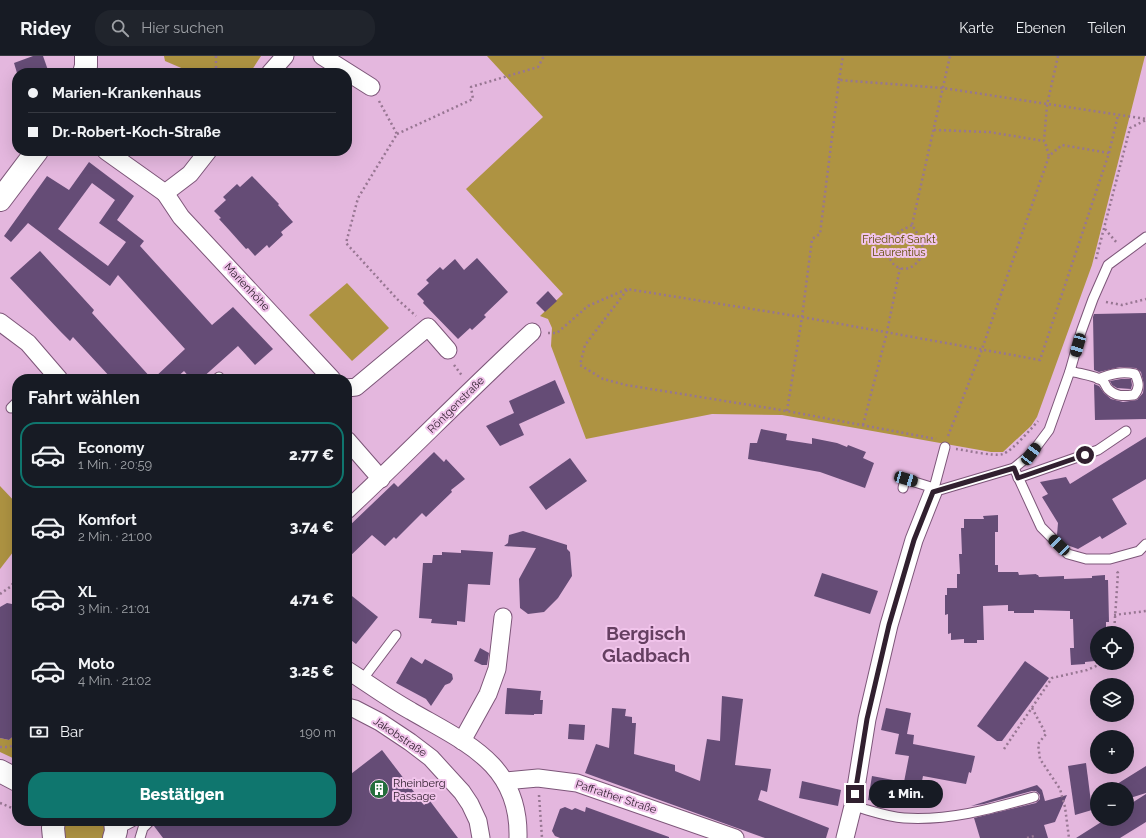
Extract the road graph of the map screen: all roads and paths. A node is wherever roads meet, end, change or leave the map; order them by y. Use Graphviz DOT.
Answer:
graph roads {
  1 [pos="86,56"];
  2 [pos="216,56"];
  3 [pos="285,56"];
  4 [pos="322,56"];
  5 [pos="544,56"];
  6 [pos="843,56"];
  7 [pos="950,56"];
  8 [pos="1058,56"];
  9 [pos="85,68"];
  10 [pos="216,68"];
  11 [pos="274,68"];
  12 [pos="341,68"];
  13 [pos="352,75"];
  14 [pos="839,80"];
  15 [pos="371,87"];
  16 [pos="943,88"];
  17 [pos="1047,105"];
  18 [pos="1118,115"];
  19 [pos="1146,120"];
  20 [pos="934,130"];
  21 [pos="397,134"];
  22 [pos="1044,141"];
  23 [pos="1109,153"];
  24 [pos="33,156"];
  25 [pos="113,156"];
  26 [pos="204,156"];
  27 [pos="1049,156"];
  28 [pos="165,193"];
  29 [pos="0,200"];
  30 [pos="912,225"];
  31 [pos="1105,228"];
  32 [pos="1146,237"];
  33 [pos="1125,252"];
  34 [pos="1094,266"];
  35 [pos="900,268"];
  36 [pos="627,289"];
  37 [pos="1093,299"];
  38 [pos="1146,299"];
  39 [pos="802,317"];
  40 [pos="0,322"];
  41 [pos="428,327"];
  42 [pos="532,332"];
  43 [pos="887,332"];
  44 [pos="982,349"];
  45 [pos="448,350"];
  46 [pos="1070,372"];
  47 [pos="50,374"];
  48 [pos="327,374"];
  49 [pos="1098,379"];
  50 [pos="352,387"];
  51 [pos="787,411"];
  52 [pos="1039,417"];
  53 [pos="863,425"];
  54 [pos="1126,431"];
  55 [pos="946,444"];
  56 [pos="352,446"];
  57 [pos="1014,468"];
  58 [pos="1018,478"];
  59 [pos="381,479"];
  60 [pos="903,488"];
  61 [pos="933,490"];
  62 [pos="352,505"];
  63 [pos="1146,544"];
  64 [pos="1110,559"];
  65 [pos="12,585"];
  66 [pos="0,594"];
  67 [pos="1146,611"];
  68 [pos="1114,615"];
  69 [pos="503,617"];
  70 [pos="1114,626"];
  71 [pos="396,635"];
  72 [pos="1090,669"];
  73 [pos="352,673"];
  74 [pos="362,680"];
  75 [pos="352,708"];
  76 [pos="1032,708"];
  77 [pos="462,741"];
  78 [pos="12,746"];
  79 [pos="0,748"];
  80 [pos="1004,749"];
  81 [pos="0,766"];
  82 [pos="12,770"];
  83 [pos="0,771"];
  84 [pos="12,777"];
  85 [pos="505,781"];
  86 [pos="1034,797"];
  87 [pos="0,802"];
  88 [pos="853,806"];
  89 [pos="12,808"];
  90 [pos="539,808"];
  91 [pos="53,826"];
  92 [pos="146,826"];
  93 [pos="54,838"];
  94 [pos="140,838"];
  95 [pos="481,838"];
  96 [pos="518,838"];
  97 [pos="542,838"];
  98 [pos="735,838"];
  99 [pos="845,838"];
  100 [pos="1028,838"];
  101 [pos="1035,838"];
  102 [pos="1069,838"];
  1 -- 9 [label="street"];
  2 -- 10 [label="path"];
  3 -- 11 [label="street"];
  4 -- 12 [label="street"];
  5 -- 21 [label="path"];
  6 -- 14 [label="path"];
  7 -- 16 [label="path"];
  8 -- 17 [label="path"];
  13 -- 15 [label="street"];
  14 -- 16 [label="path"];
  14 -- 39 [label="path"];
  15 -- 21 [label="path"];
  16 -- 17 [label="path"];
  16 -- 20 [label="path"];
  17 -- 18 [label="path"];
  17 -- 22 [label="path"];
  18 -- 19 [label="path"];
  18 -- 23 [label="path"];
  19 -- 31 [label="path"];
  20 -- 22 [label="path"];
  20 -- 30 [label="path"];
  21 -- 41 [label="path"];
  22 -- 27 [label="path"];
  23 -- 27 [label="path"];
  23 -- 44 [label="path"];
  24 -- 29 [label="street"];
  25 -- 28 [label="street, Marienhöhe"];
  26 -- 28 [label="street"];
  27 -- 44 [label="path"];
  28 -- 48 [label="street, Marienhöhe"];
  30 -- 35 [label="path"];
  30 -- 35 [label="path"];
  31 -- 33 [label="path"];
  31 -- 34 [label="path"];
  32 -- 33 [label="lane"];
  33 -- 37 [label="lane"];
  35 -- 43 [label="path"];
  36 -- 39 [label="path"];
  36 -- 42 [label="path"];
  36 -- 51 [label="path"];
  37 -- 38 [label="path"];
  37 -- 46 [label="lane"];
  39 -- 43 [label="path"];
  39 -- 51 [label="path"];
  40 -- 47 [label="street"];
  41 -- 45 [label="street"];
  41 -- 50 [label="street"];
  42 -- 59 [label="street, Röntgenstraße"];
  43 -- 44 [label="path"];
  43 -- 53 [label="path"];
  44 -- 55 [label="path"];
  46 -- 49 [label="lane"];
  46 -- 57 [label="lane"];
  51 -- 53 [label="path"];
  52 -- 55 [label="path"];
  53 -- 55 [label="path"];
  54 -- 58 [label="lane"];
  55 -- 61 [label="lane"];
  56 -- 59 [label="street"];
  57 -- 58 [label="lane"];
  57 -- 61 [label="lane"];
  58 -- 64 [label="lane"];
  59 -- 62 [label="street, Röntgenstraße"];
  60 -- 61 [label="lane"];
  61 -- 88 [label="street"];
  63 -- 64 [label="lane"];
  64 -- 68 [label="path"];
  65 -- 66 [label="path"];
  67 -- 68 [label="path"];
  68 -- 70 [label="path"];
  69 -- 77 [label="street"];
  71 -- 74 [label="lane"];
  72 -- 76 [label="path"];
  73 -- 74 [label="street"];
  74 -- 77 [label="street"];
  75 -- 95 [label="street, Jakobstraße"];
  76 -- 80 [label="path"];
  76 -- 102 [label="path"];
  77 -- 85 [label="street"];
  78 -- 79 [label="path"];
  81 -- 82 [label="street"];
  83 -- 84 [label="street"];
  85 -- 96 [label="street"];
  85 -- 98 [label="street, Paffrather Straße"];
  86 -- 88 [label="lane"];
  87 -- 89 [label="path"];
  88 -- 99 [label="street"];
  90 -- 97 [label="path"];
  91 -- 93 [label="street"];
  92 -- 94 [label="lane"];
  100 -- 101 [label="path"];
}
